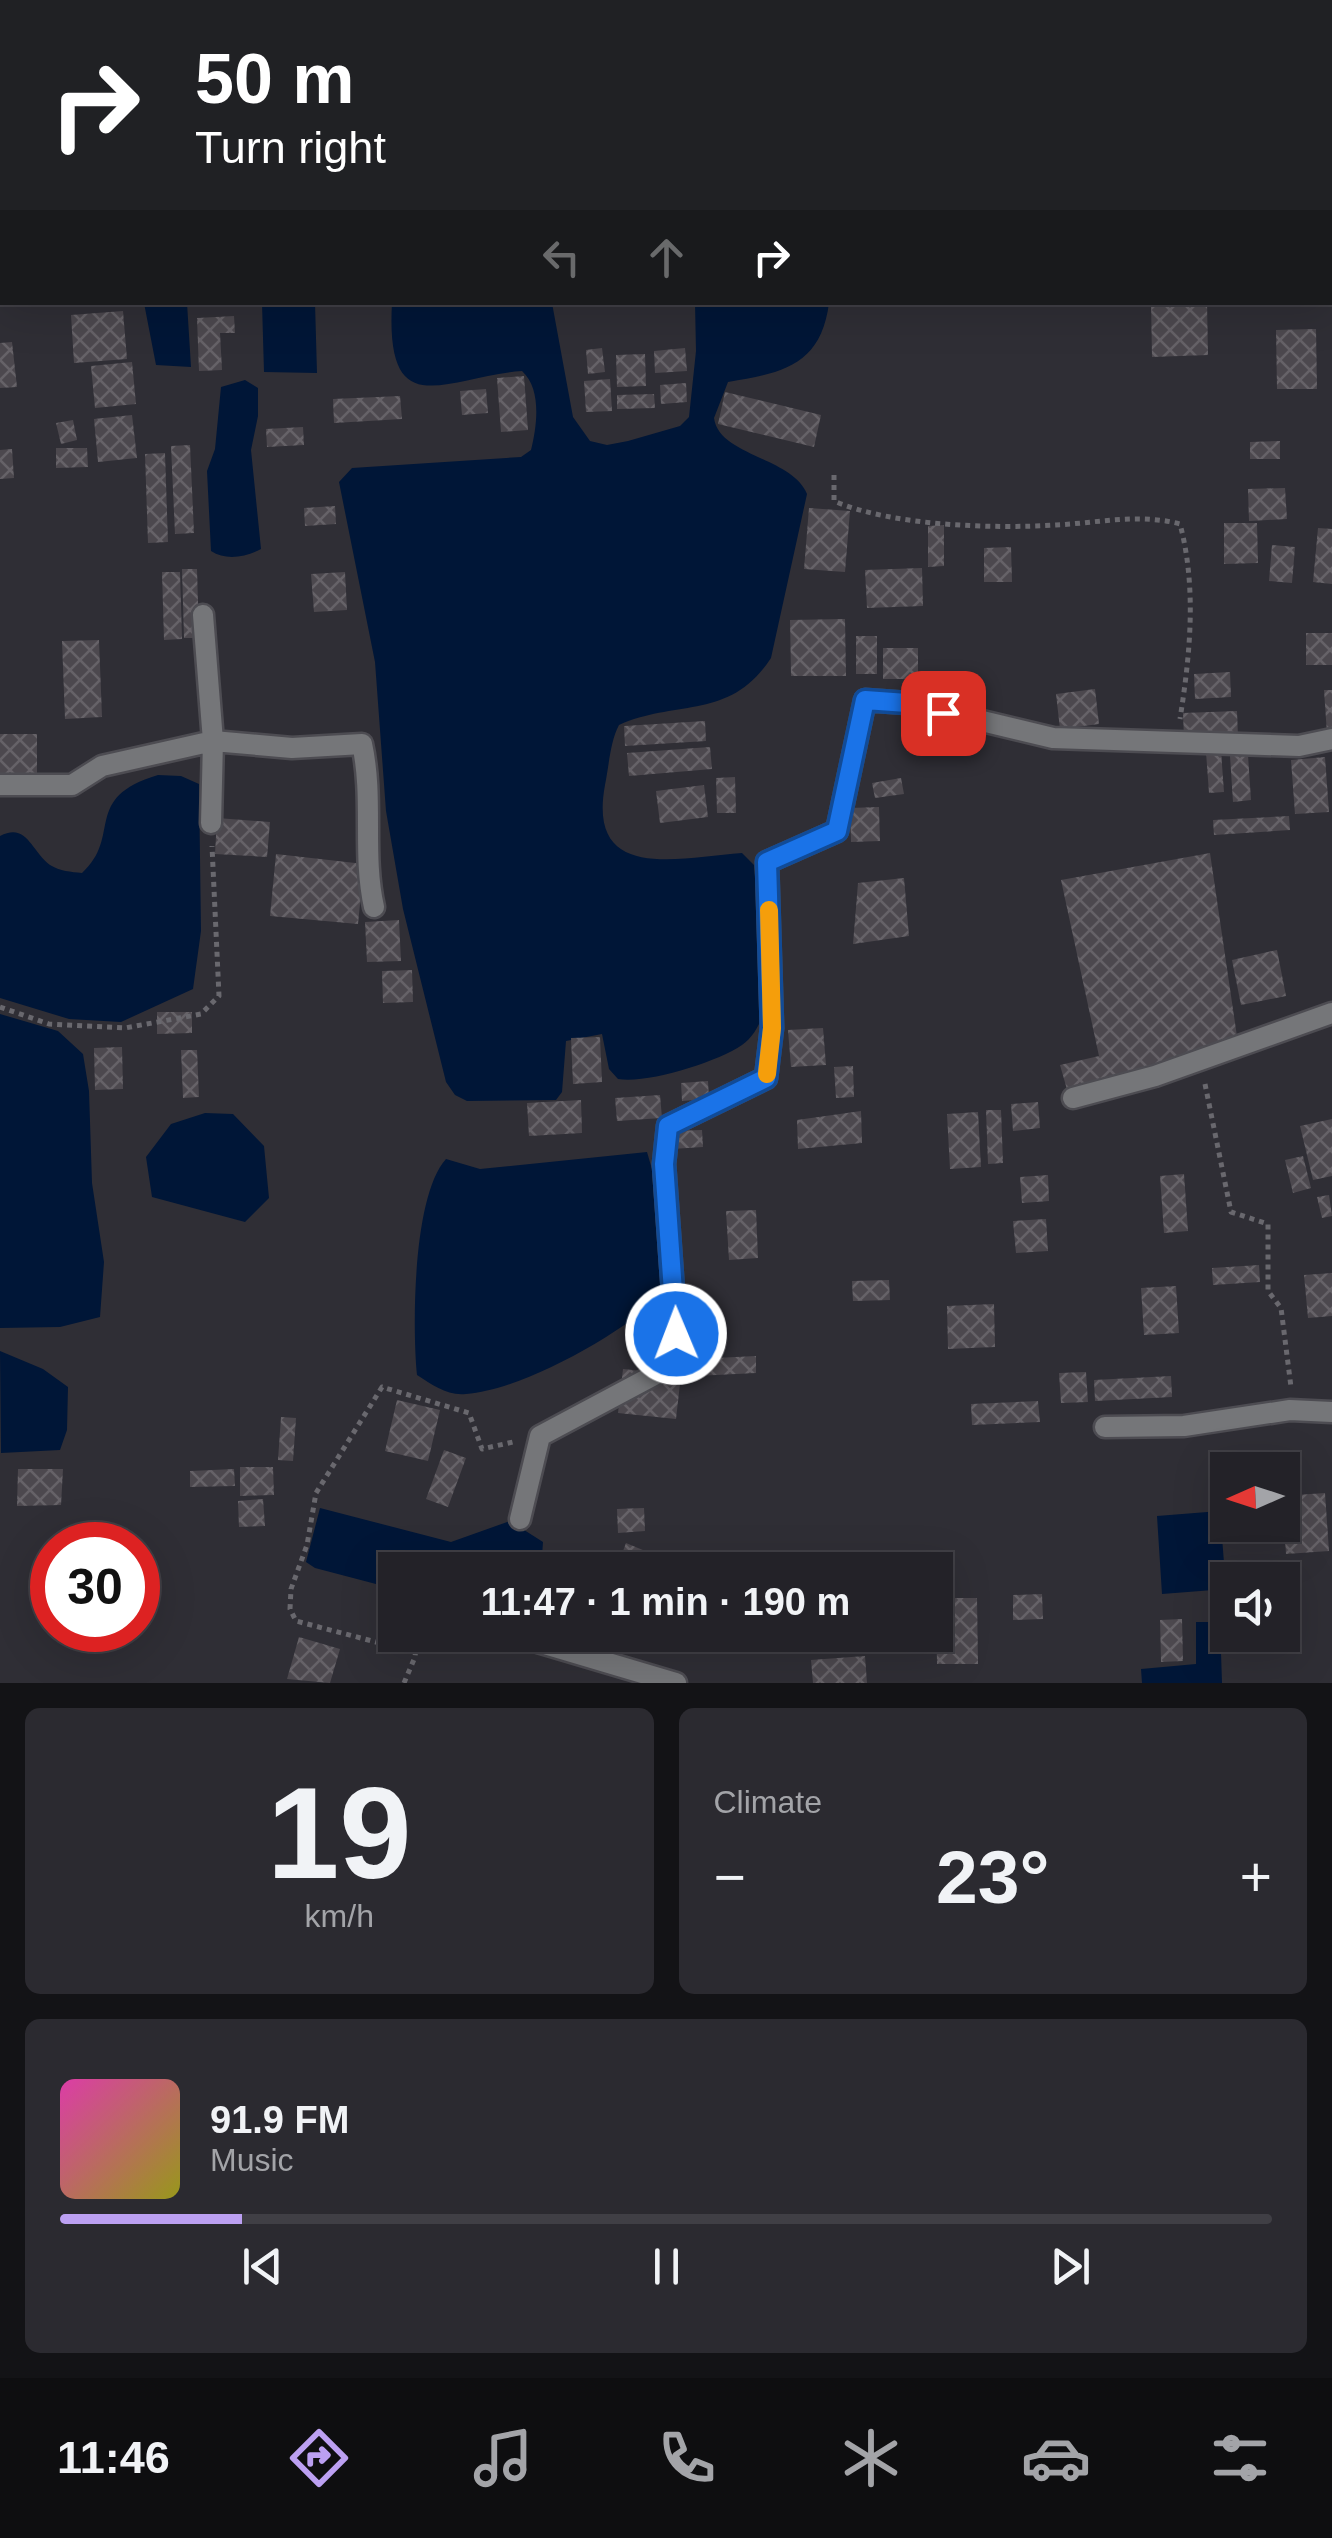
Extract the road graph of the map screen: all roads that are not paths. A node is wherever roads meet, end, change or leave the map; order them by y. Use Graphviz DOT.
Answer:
graph roads {
  1 [pos="204,615"];
  2 [pos="1332,739"];
  3 [pos="213,741"];
  4 [pos="0,785"];
  5 [pos="212,823"];
  6 [pos="374,908"];
  7 [pos="1332,1013"];
  8 [pos="1073,1098"];
  9 [pos="1332,1412"];
  10 [pos="1106,1427"];
  11 [pos="520,1518"];
  12 [pos="571,1652"];
  13 [pos="676,1683"];
  1 -- 3 [label="street"];
  2 -- 11 [label="street"];
  3 -- 4 [label="street"];
  3 -- 5 [label="street"];
  3 -- 6 [label="street"];
  7 -- 8 [label="street"];
  9 -- 10 [label="street"];
  12 -- 13 [label="street"];
}
